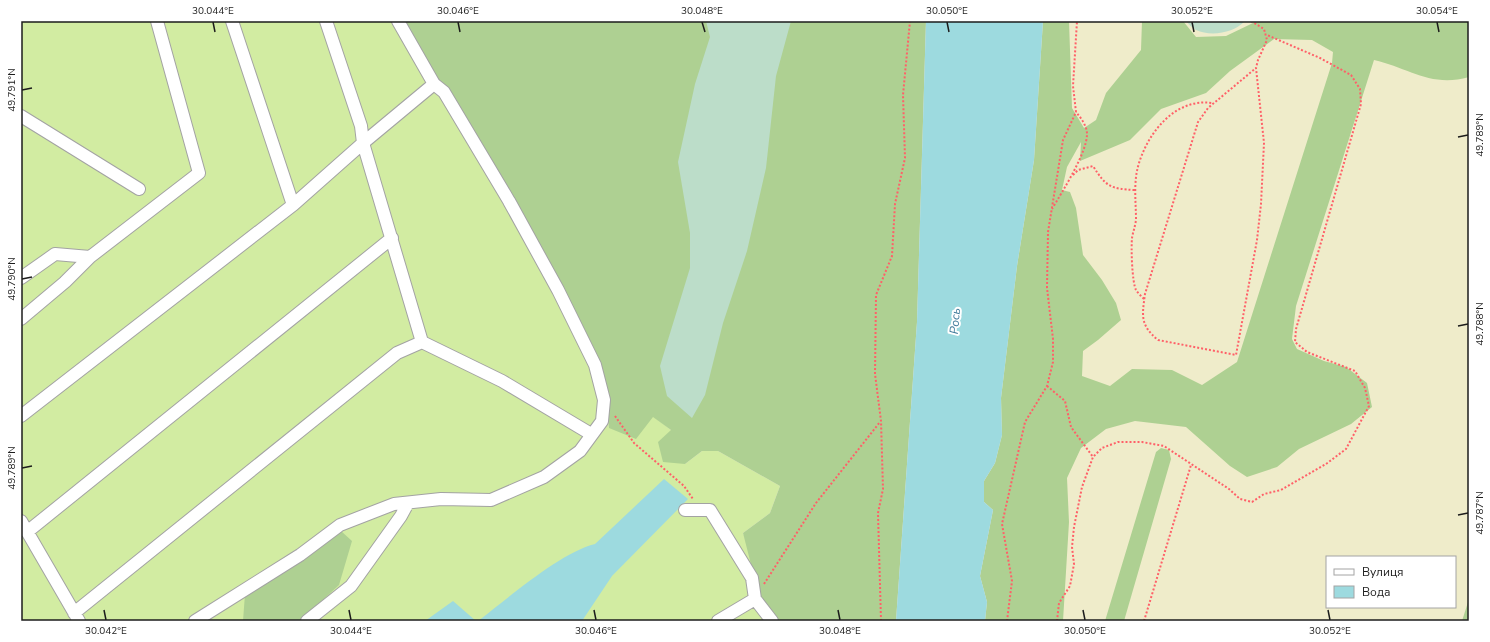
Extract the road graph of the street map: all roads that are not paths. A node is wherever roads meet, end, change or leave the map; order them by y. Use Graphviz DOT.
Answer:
graph roads {
  1 [pos="157,21"];
  2 [pos="232,21"];
  3 [pos="326,21"];
  4 [pos="398,21"];
  5 [pos="434,84"];
  6 [pos="21,116"];
  7 [pos="363,143"];
  8 [pos="139,189"];
  9 [pos="293,205"];
  10 [pos="392,238"];
  11 [pos="90,257"];
  12 [pos="21,278"];
  13 [pos="21,319"];
  14 [pos="422,342"];
  15 [pos="21,416"];
  16 [pos="591,434"];
  17 [pos="408,503"];
  18 [pos="685,510"];
  19 [pos="21,521"];
  20 [pos="27,532"];
  21 [pos="755,599"];
  22 [pos="77,617"];
  23 [pos="195,621"];
  24 [pos="308,621"];
  25 [pos="718,621"];
  26 [pos="772,621"];
  1 -- 11 [label="street"];
  2 -- 9 [label="street"];
  3 -- 7 [label="street"];
  4 -- 5 [label="street"];
  5 -- 7 [label="street"];
  5 -- 16 [label="street"];
  6 -- 8 [label="street"];
  7 -- 9 [label="street"];
  7 -- 10 [label="street"];
  9 -- 15 [label="street"];
  10 -- 14 [label="street"];
  10 -- 20 [label="street"];
  11 -- 12 [label="street"];
  11 -- 13 [label="street"];
  14 -- 16 [label="street"];
  14 -- 22 [label="street"];
  16 -- 17 [label="street"];
  17 -- 23 [label="street"];
  17 -- 24 [label="street"];
  18 -- 21 [label="street"];
  19 -- 20 [label="street"];
  20 -- 22 [label="street"];
  21 -- 25 [label="street"];
  21 -- 26 [label="street"];
}
